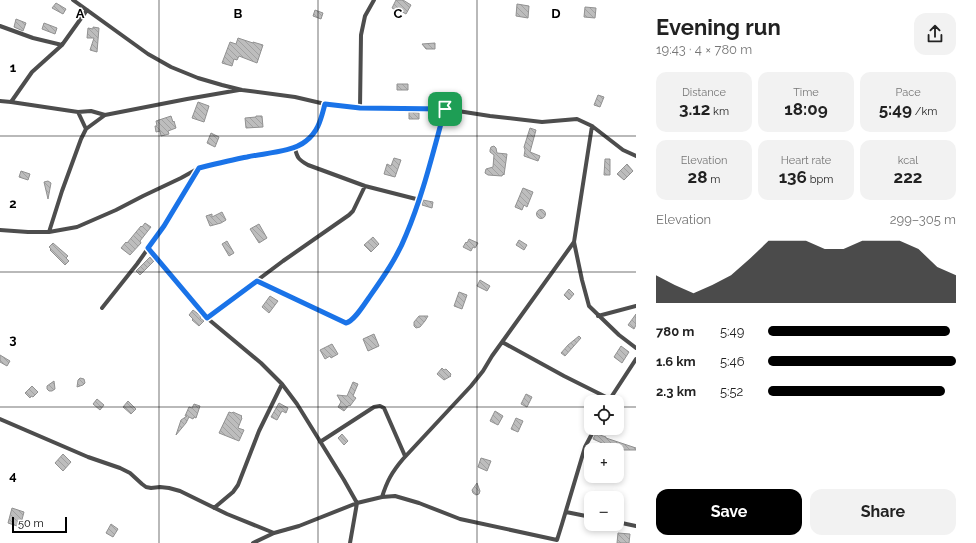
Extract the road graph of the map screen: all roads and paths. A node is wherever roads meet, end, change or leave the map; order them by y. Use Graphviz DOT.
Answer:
graph roads {
  1 [pos="73,0"];
  2 [pos="374,0"];
  3 [pos="87,10"];
  4 [pos="0,26"];
  5 [pos="62,45"];
  6 [pos="242,90"];
  7 [pos="0,101"];
  8 [pos="11,102"];
  9 [pos="325,104"];
  10 [pos="360,108"];
  11 [pos="445,109"];
  12 [pos="78,112"];
  13 [pos="105,115"];
  14 [pos="592,126"];
  15 [pos="86,129"];
  16 [pos="295,148"];
  17 [pos="636,156"];
  18 [pos="199,168"];
  19 [pos="365,186"];
  20 [pos="420,200"];
  21 [pos="0,230"];
  22 [pos="49,232"];
  23 [pos="574,242"];
  24 [pos="148,248"];
  25 [pos="257,281"];
  26 [pos="636,306"];
  27 [pos="102,308"];
  28 [pos="598,316"];
  29 [pos="207,318"];
  30 [pos="502,342"];
  31 [pos="636,348"];
  32 [pos="636,359"];
  33 [pos="282,384"];
  34 [pos="598,395"];
  35 [pos="613,395"];
  36 [pos="0,419"];
  37 [pos="591,435"];
  38 [pos="320,442"];
  39 [pos="405,456"];
  40 [pos="382,497"];
  41 [pos="357,503"];
  42 [pos="214,508"];
  43 [pos="566,512"];
  44 [pos="584,516"];
  45 [pos="624,523"];
  46 [pos="636,526"];
  47 [pos="274,533"];
  48 [pos="557,541"];
  49 [pos="253,543"];
  50 [pos="350,543"];
  1 -- 3 [label="street"];
  2 -- 10 [label="street"];
  3 -- 5 [label="street"];
  3 -- 6 [label="street"];
  4 -- 5 [label="street"];
  5 -- 8 [label="street"];
  6 -- 9 [label="street"];
  6 -- 13 [label="street"];
  7 -- 8 [label="street"];
  8 -- 12 [label="street"];
  9 -- 10 [label="street"];
  9 -- 16 [label="street"];
  10 -- 11 [label="street"];
  11 -- 14 [label="street"];
  11 -- 20 [label="street"];
  12 -- 13 [label="street"];
  12 -- 15 [label="street"];
  13 -- 15 [label="street"];
  14 -- 17 [label="street"];
  14 -- 23 [label="street"];
  15 -- 22 [label="street"];
  16 -- 18 [label="street"];
  16 -- 19 [label="street"];
  18 -- 22 [label="street"];
  18 -- 24 [label="street"];
  19 -- 20 [label="street"];
  19 -- 25 [label="street"];
  20 -- 25 [label="street"];
  21 -- 22 [label="street"];
  23 -- 28 [label="street"];
  23 -- 30 [label="street"];
  24 -- 27 [label="street"];
  24 -- 29 [label="street"];
  25 -- 29 [label="street"];
  26 -- 28 [label="street"];
  28 -- 31 [label="street"];
  29 -- 33 [label="street"];
  30 -- 34 [label="street"];
  30 -- 39 [label="street"];
  32 -- 35 [label="street"];
  33 -- 38 [label="street"];
  33 -- 42 [label="street"];
  36 -- 42 [label="street"];
  37 -- 43 [label="street"];
  38 -- 39 [label="street"];
  38 -- 41 [label="street"];
  39 -- 40 [label="street"];
  40 -- 41 [label="street"];
  40 -- 48 [label="street"];
  41 -- 47 [label="street"];
  41 -- 50 [label="street"];
  42 -- 47 [label="street"];
  43 -- 44 [label="street"];
  43 -- 48 [label="street"];
  45 -- 46 [label="street"];
  47 -- 49 [label="street"];
}
